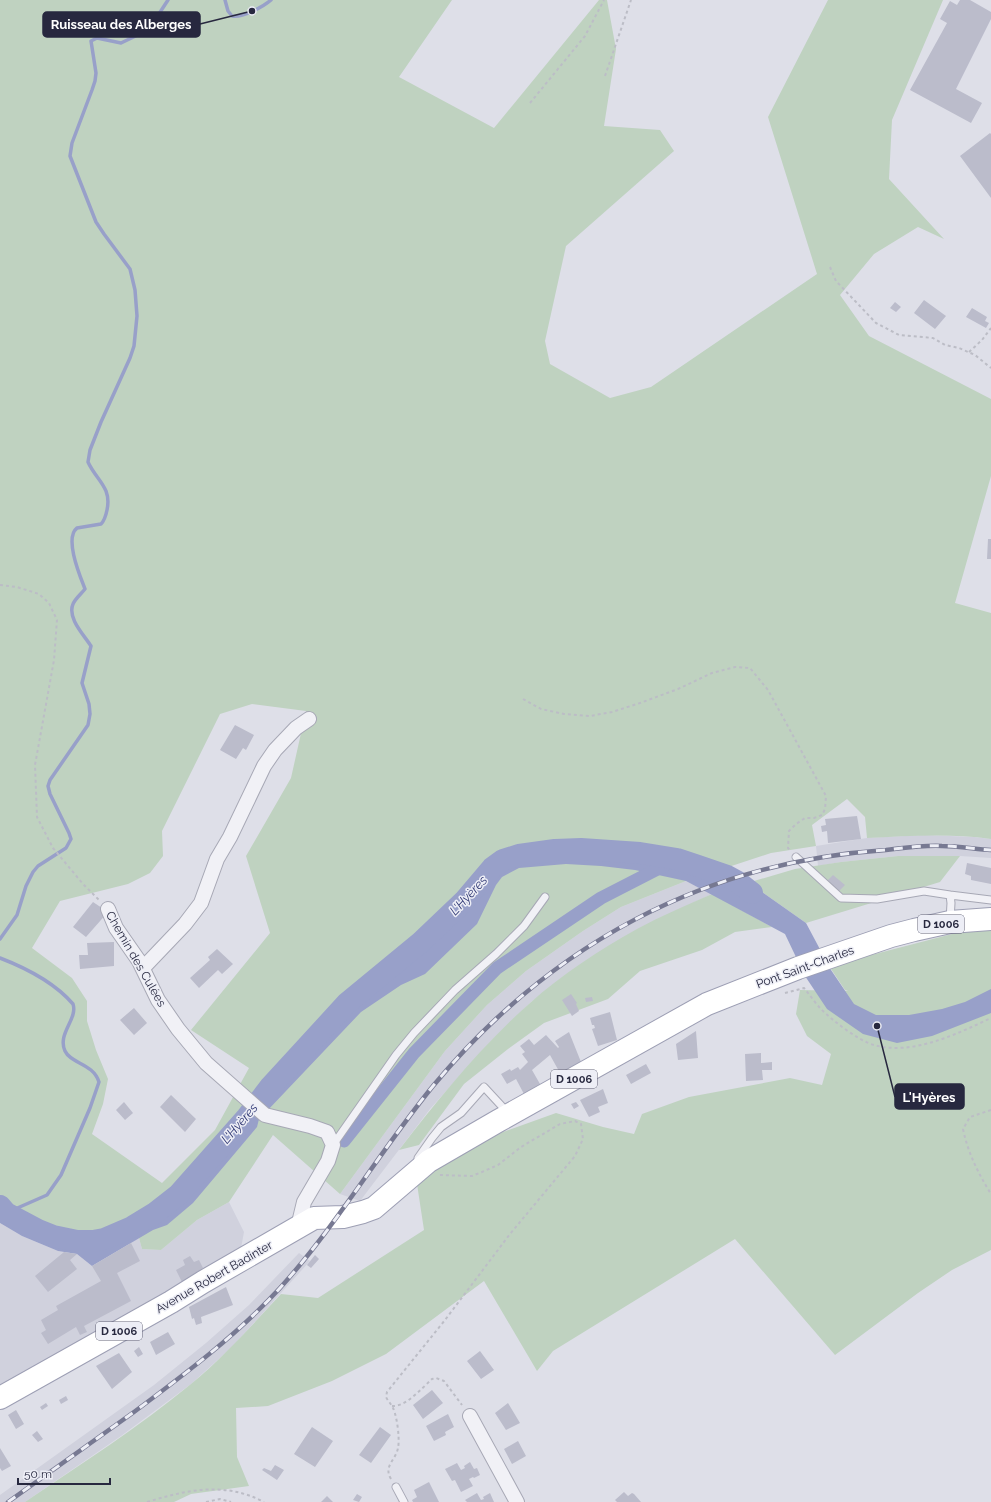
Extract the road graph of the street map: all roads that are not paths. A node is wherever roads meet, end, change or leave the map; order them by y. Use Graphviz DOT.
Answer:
graph roads {
  1 [pos="308,719"];
  2 [pos="796,857"];
  3 [pos="950,895"];
  4 [pos="545,897"];
  5 [pos="991,900"];
  6 [pos="108,909"];
  7 [pos="991,919"];
  8 [pos="950,922"];
  9 [pos="143,968"];
  10 [pos="509,1115"];
  11 [pos="333,1145"];
  12 [pos="424,1166"];
  13 [pos="289,1232"];
  14 [pos="0,1398"];
  15 [pos="470,1416"];
  16 [pos="396,1487"];
  17 [pos="404,1502"];
  18 [pos="516,1502"];
  1 -- 9 [label="street"];
  2 -- 3 [label="lane"];
  3 -- 5 [label="lane"];
  3 -- 8 [label="lane"];
  4 -- 11 [label="lane"];
  6 -- 9 [label="street, Chemin des Culées"];
  7 -- 8 [label="main road, D 1006"];
  8 -- 10 [label="main road, Pont Saint-Charles / D 1006"];
  9 -- 11 [label="street, Chemin des Culées"];
  10 -- 12 [label="main road, D 1006"];
  10 -- 12 [label="lane"];
  11 -- 13 [label="street"];
  12 -- 13 [label="main road, Avenue Robert Badinter / D 1006"];
  13 -- 14 [label="main road, Avenue Robert Badinter / D 1006"];
  15 -- 18 [label="street"];
  16 -- 17 [label="lane"];
}
